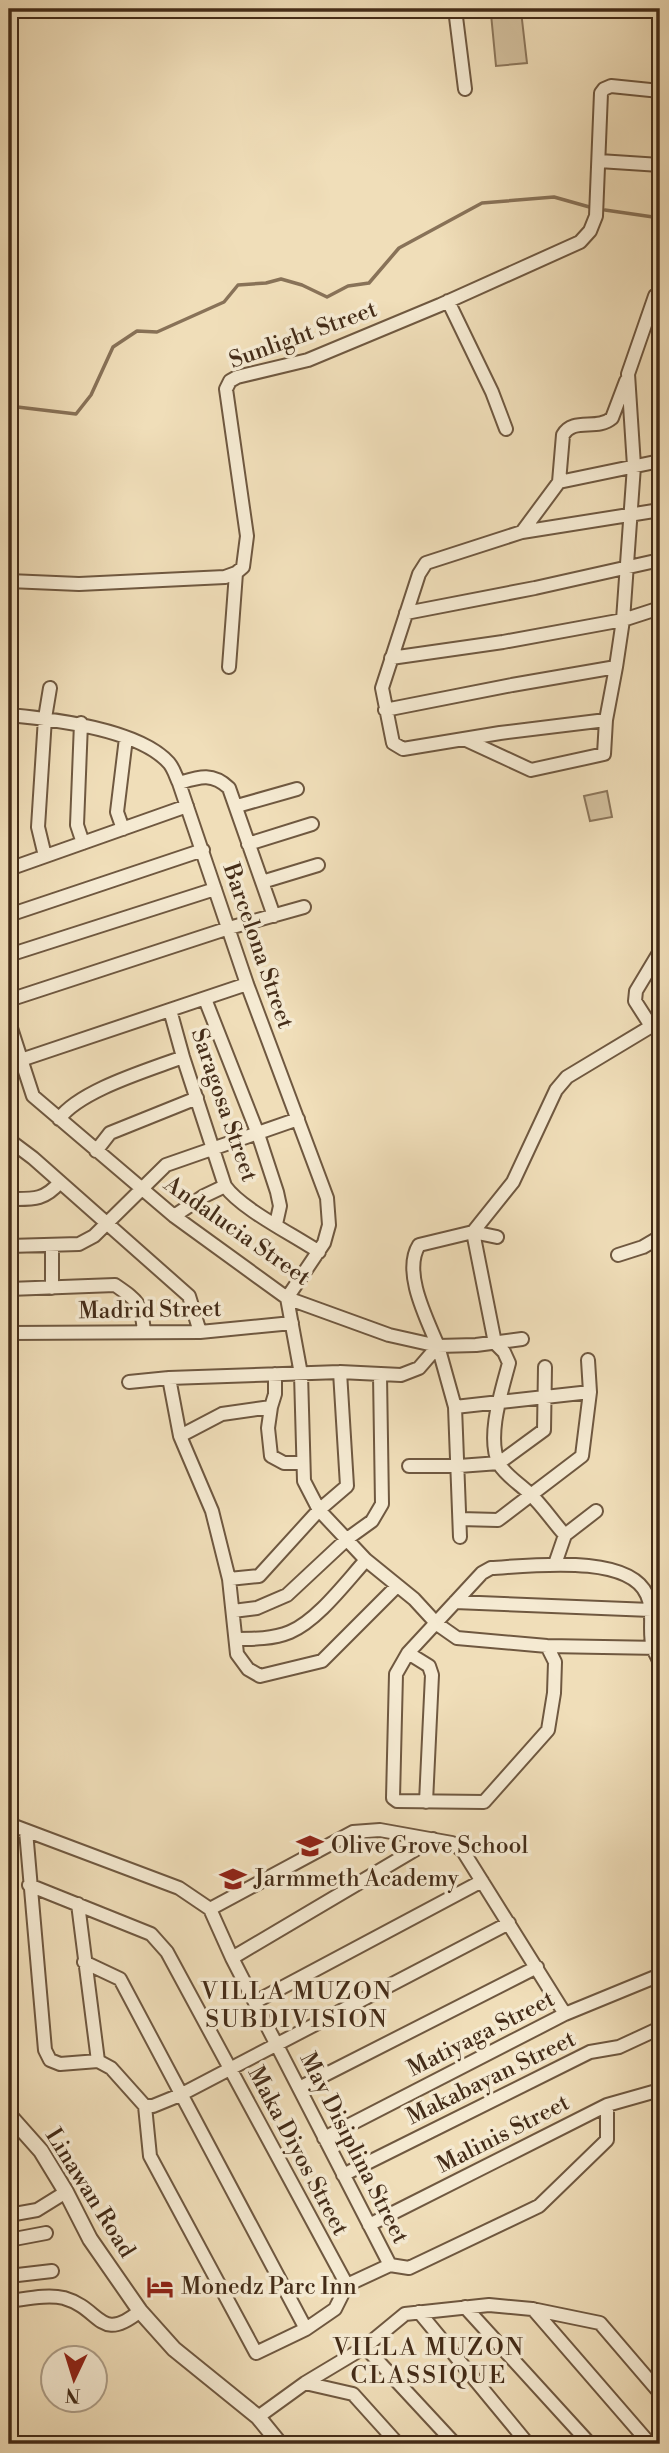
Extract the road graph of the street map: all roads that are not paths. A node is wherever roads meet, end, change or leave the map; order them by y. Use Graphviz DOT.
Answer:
graph roads {
  1 [pos="456,9"];
  2 [pos="465,89"];
  3 [pos="660,91"];
  4 [pos="599,161"];
  5 [pos="660,165"];
  6 [pos="660,296"];
  7 [pos="448,301"];
  8 [pos="628,374"];
  9 [pos="506,429"];
  10 [pos="660,461"];
  11 [pos="634,466"];
  12 [pos="559,482"];
  13 [pos="660,510"];
  14 [pos="628,516"];
  15 [pos="522,532"];
  16 [pos="660,560"];
  17 [pos="626,567"];
  18 [pos="236,573"];
  19 [pos="9,581"];
  20 [pos="658,610"];
  21 [pos="406,612"];
  22 [pos="623,620"];
  23 [pos="391,658"];
  24 [pos="229,667"];
  25 [pos="616,667"];
  26 [pos="50,688"];
  27 [pos="386,710"];
  28 [pos="9,715"];
  29 [pos="45,718"];
  30 [pos="606,720"];
  31 [pos="80,723"];
  32 [pos="126,738"];
  33 [pos="464,739"];
  34 [pos="179,783"];
  35 [pos="297,789"];
  36 [pos="187,806"];
  37 [pos="237,806"];
  38 [pos="312,824"];
  39 [pos="123,830"];
  40 [pos="83,843"];
  41 [pos="248,844"];
  42 [pos="203,850"];
  43 [pos="45,856"];
  44 [pos="318,865"];
  45 [pos="9,869"];
  46 [pos="262,882"];
  47 [pos="215,889"];
  48 [pos="304,907"];
  49 [pos="9,915"];
  50 [pos="274,916"];
  51 [pos="229,928"];
  52 [pos="660,951"];
  53 [pos="9,955"];
  54 [pos="247,984"];
  55 [pos="205,999"];
  56 [pos="9,1000"];
  57 [pos="170,1010"];
  58 [pos="9,1023"];
  59 [pos="656,1023"];
  60 [pos="183,1057"];
  61 [pos="15,1062"];
  62 [pos="197,1098"];
  63 [pos="59,1119"];
  64 [pos="298,1119"];
  65 [pos="258,1134"];
  66 [pos="9,1140"];
  67 [pos="214,1147"];
  68 [pos="96,1150"];
  69 [pos="60,1182"];
  70 [pos="225,1186"];
  71 [pos="141,1189"];
  72 [pos="9,1199"];
  73 [pos="174,1216"];
  74 [pos="107,1224"];
  75 [pos="276,1224"];
  76 [pos="473,1232"];
  77 [pos="497,1237"];
  78 [pos="660,1237"];
  79 [pos="9,1246"];
  80 [pos="52,1246"];
  81 [pos="319,1252"];
  82 [pos="618,1255"];
  83 [pos="52,1288"];
  84 [pos="9,1289"];
  85 [pos="287,1298"];
  86 [pos="292,1323"];
  87 [pos="144,1331"];
  88 [pos="201,1332"];
  89 [pos="9,1333"];
  90 [pos="522,1339"];
  91 [pos="495,1343"];
  92 [pos="438,1346"];
  93 [pos="588,1360"];
  94 [pos="545,1367"];
  95 [pos="340,1372"];
  96 [pos="275,1374"];
  97 [pos="301,1374"];
  98 [pos="380,1375"];
  99 [pos="169,1378"];
  100 [pos="129,1382"];
  101 [pos="590,1392"];
  102 [pos="545,1398"];
  103 [pos="497,1404"];
  104 [pos="271,1407"];
  105 [pos="455,1407"];
  106 [pos="180,1436"];
  107 [pos="302,1463"];
  108 [pos="499,1463"];
  109 [pos="409,1466"];
  110 [pos="459,1466"];
  111 [pos="531,1494"];
  112 [pos="319,1510"];
  113 [pos="596,1511"];
  114 [pos="460,1519"];
  115 [pos="565,1535"];
  116 [pos="460,1537"];
  117 [pos="347,1539"];
  118 [pos="366,1560"];
  119 [pos="555,1564"];
  120 [pos="229,1579"];
  121 [pos="397,1586"];
  122 [pos="455,1602"];
  123 [pos="651,1610"];
  124 [pos="233,1611"];
  125 [pos="437,1624"];
  126 [pos="236,1639"];
  127 [pos="547,1646"];
  128 [pos="657,1648"];
  129 [pos="408,1653"];
  130 [pos="660,1663"];
  131 [pos="426,1802"];
  132 [pos="9,1824"];
  133 [pos="26,1831"];
  134 [pos="433,1839"];
  135 [pos="482,1881"];
  136 [pos="29,1885"];
  137 [pos="78,1904"];
  138 [pos="210,1909"];
  139 [pos="509,1923"];
  140 [pos="232,1958"];
  141 [pos="84,1962"];
  142 [pos="537,1967"];
  143 [pos="660,1975"];
  144 [pos="255,2002"];
  145 [pos="565,2014"];
  146 [pos="660,2028"];
  147 [pos="276,2044"];
  148 [pos="98,2061"];
  149 [pos="229,2069"];
  150 [pos="299,2088"];
  151 [pos="660,2090"];
  152 [pos="180,2095"];
  153 [pos="607,2105"];
  154 [pos="145,2106"];
  155 [pos="9,2115"];
  156 [pos="324,2138"];
  157 [pos="343,2175"];
  158 [pos="66,2192"];
  159 [pos="9,2215"];
  160 [pos="369,2225"];
  161 [pos="46,2232"];
  162 [pos="9,2240"];
  163 [pos="390,2264"];
  164 [pos="52,2271"];
  165 [pos="9,2276"];
  166 [pos="346,2286"];
  167 [pos="9,2301"];
  168 [pos="465,2307"];
  169 [pos="532,2309"];
  170 [pos="140,2311"];
  171 [pos="419,2312"];
  172 [pos="306,2329"];
  173 [pos="365,2347"];
  174 [pos="305,2383"];
  175 [pos="660,2393"];
  176 [pos="258,2417"];
  177 [pos="280,2444"];
  178 [pos="397,2444"];
  179 [pos="455,2444"];
  180 [pos="528,2444"];
  181 [pos="590,2444"];
  182 [pos="650,2444"];
  1 -- 2 [label="street"];
  3 -- 4 [label="street, Sunlight Street"];
  4 -- 5 [label="street"];
  4 -- 7 [label="street, Sunlight Street"];
  6 -- 8 [label="street"];
  7 -- 9 [label="street"];
  7 -- 18 [label="street, Sunlight Street"];
  8 -- 11 [label="street"];
  8 -- 12 [label="street"];
  10 -- 11 [label="street"];
  11 -- 12 [label="street"];
  11 -- 14 [label="street"];
  12 -- 15 [label="street"];
  13 -- 14 [label="street"];
  14 -- 15 [label="street"];
  14 -- 17 [label="street"];
  15 -- 21 [label="street"];
  16 -- 17 [label="street"];
  17 -- 21 [label="street"];
  17 -- 22 [label="street"];
  18 -- 19 [label="street"];
  18 -- 24 [label="street"];
  20 -- 22 [label="street"];
  21 -- 23 [label="street"];
  22 -- 23 [label="street"];
  22 -- 25 [label="street"];
  23 -- 27 [label="street"];
  25 -- 27 [label="street"];
  25 -- 30 [label="street"];
  26 -- 29 [label="street"];
  27 -- 33 [label="street"];
  28 -- 29 [label="street, Barcelona Street"];
  29 -- 31 [label="street, Barcelona Street"];
  29 -- 43 [label="street"];
  30 -- 33 [label="street"];
  30 -- 33 [label="street"];
  31 -- 32 [label="street, Barcelona Street"];
  31 -- 40 [label="street"];
  32 -- 34 [label="street, Barcelona Street"];
  32 -- 39 [label="street"];
  34 -- 36 [label="street, Barcelona Street"];
  34 -- 37 [label="street"];
  35 -- 37 [label="street"];
  36 -- 39 [label="street"];
  36 -- 42 [label="street, Barcelona Street"];
  37 -- 41 [label="street"];
  38 -- 41 [label="street"];
  39 -- 40 [label="street"];
  40 -- 43 [label="street"];
  41 -- 46 [label="street"];
  42 -- 47 [label="street, Barcelona Street"];
  42 -- 49 [label="street"];
  43 -- 45 [label="street"];
  44 -- 46 [label="street"];
  46 -- 50 [label="street"];
  47 -- 51 [label="street, Barcelona Street"];
  47 -- 53 [label="street"];
  48 -- 50 [label="street"];
  50 -- 51 [label="street"];
  51 -- 54 [label="street, Barcelona Street"];
  51 -- 56 [label="street"];
  52 -- 59 [label="street"];
  54 -- 55 [label="street"];
  54 -- 64 [label="street, Barcelona Street"];
  55 -- 57 [label="street"];
  55 -- 65 [label="street"];
  57 -- 60 [label="street, Saragosa Street"];
  57 -- 61 [label="street"];
  58 -- 61 [label="street, Andalucia Street"];
  59 -- 76 [label="street"];
  60 -- 62 [label="street, Saragosa Street"];
  60 -- 63 [label="street"];
  61 -- 63 [label="street, Andalucia Street"];
  62 -- 67 [label="street, Saragosa Street"];
  62 -- 68 [label="street"];
  63 -- 68 [label="street, Andalucia Street"];
  64 -- 65 [label="street"];
  64 -- 81 [label="street, Barcelona Street"];
  65 -- 67 [label="street"];
  65 -- 75 [label="street"];
  66 -- 69 [label="street"];
  67 -- 70 [label="street, Saragosa Street"];
  67 -- 71 [label="street"];
  68 -- 71 [label="street, Andalucia Street"];
  69 -- 72 [label="street"];
  69 -- 74 [label="street"];
  70 -- 73 [label="street"];
  70 -- 75 [label="street, Saragosa Street"];
  71 -- 73 [label="street, Andalucia Street"];
  71 -- 74 [label="street"];
  73 -- 85 [label="street, Andalucia Street"];
  74 -- 80 [label="street"];
  74 -- 88 [label="street"];
  75 -- 81 [label="street, Saragosa Street"];
  76 -- 77 [label="street"];
  76 -- 91 [label="street"];
  76 -- 92 [label="street"];
  78 -- 82 [label="street"];
  79 -- 80 [label="street"];
  80 -- 83 [label="street"];
  81 -- 85 [label="street, Barcelona Street"];
  83 -- 84 [label="street"];
  83 -- 87 [label="street"];
  85 -- 86 [label="street"];
  85 -- 92 [label="street, Andalucia Street"];
  86 -- 88 [label="street, Madrid Street"];
  86 -- 97 [label="street"];
  87 -- 88 [label="street, Madrid Street"];
  87 -- 89 [label="street, Madrid Street"];
  90 -- 91 [label="street, Andalucia Street"];
  91 -- 92 [label="street, Andalucia Street"];
  91 -- 103 [label="street"];
  92 -- 98 [label="street"];
  92 -- 105 [label="street"];
  93 -- 101 [label="street"];
  94 -- 102 [label="street"];
  95 -- 97 [label="street"];
  95 -- 98 [label="street"];
  95 -- 112 [label="street"];
  96 -- 97 [label="street"];
  96 -- 99 [label="street"];
  96 -- 104 [label="street"];
  97 -- 107 [label="street"];
  98 -- 117 [label="street"];
  99 -- 100 [label="street"];
  99 -- 106 [label="street"];
  101 -- 102 [label="street"];
  101 -- 111 [label="street"];
  102 -- 103 [label="street"];
  102 -- 108 [label="street"];
  103 -- 105 [label="street"];
  103 -- 108 [label="street"];
  104 -- 106 [label="street"];
  104 -- 107 [label="street"];
  105 -- 110 [label="street"];
  106 -- 120 [label="street"];
  107 -- 112 [label="street"];
  108 -- 110 [label="street"];
  108 -- 111 [label="street"];
  109 -- 110 [label="street"];
  110 -- 114 [label="street"];
  111 -- 114 [label="street"];
  111 -- 115 [label="street"];
  112 -- 117 [label="street"];
  112 -- 120 [label="street"];
  113 -- 115 [label="street"];
  114 -- 116 [label="street"];
  115 -- 119 [label="street"];
  117 -- 118 [label="street"];
  117 -- 124 [label="street"];
  118 -- 121 [label="street"];
  118 -- 126 [label="street"];
  119 -- 122 [label="street"];
  119 -- 123 [label="street"];
  120 -- 124 [label="street"];
  121 -- 125 [label="street"];
  121 -- 126 [label="street"];
  122 -- 123 [label="street"];
  122 -- 125 [label="street"];
  123 -- 128 [label="street"];
  124 -- 126 [label="street"];
  125 -- 127 [label="street"];
  125 -- 129 [label="street"];
  127 -- 128 [label="street"];
  127 -- 131 [label="street"];
  128 -- 130 [label="street"];
  129 -- 131 [label="street"];
  129 -- 131 [label="street"];
  132 -- 133 [label="street"];
  133 -- 136 [label="street"];
  133 -- 138 [label="street"];
  134 -- 135 [label="street"];
  134 -- 138 [label="street"];
  134 -- 140 [label="street"];
  135 -- 139 [label="street"];
  135 -- 144 [label="street"];
  136 -- 137 [label="street, Maka Diyos Street"];
  136 -- 148 [label="street"];
  137 -- 141 [label="street"];
  137 -- 149 [label="street, Maka Diyos Street"];
  138 -- 140 [label="street, May Disiplina Street"];
  139 -- 142 [label="street"];
  139 -- 147 [label="street"];
  140 -- 144 [label="street, May Disiplina Street"];
  141 -- 148 [label="street"];
  141 -- 152 [label="street"];
  142 -- 145 [label="street"];
  142 -- 150 [label="street"];
  143 -- 145 [label="street, Matiyaga Street"];
  144 -- 147 [label="street, May Disiplina Street"];
  145 -- 156 [label="street, Matiyaga Street"];
  146 -- 157 [label="street, Makabayan Street"];
  147 -- 149 [label="street"];
  147 -- 150 [label="street, May Disiplina Street"];
  148 -- 154 [label="street"];
  149 -- 152 [label="street"];
  149 -- 166 [label="street, Maka Diyos Street"];
  150 -- 156 [label="street, May Disiplina Street"];
  151 -- 153 [label="street, Malinis Street"];
  152 -- 154 [label="street"];
  152 -- 172 [label="street"];
  153 -- 160 [label="street, Malinis Street"];
  153 -- 163 [label="street"];
  154 -- 172 [label="street"];
  155 -- 158 [label="street, Linawan Road"];
  156 -- 157 [label="street, May Disiplina Street"];
  157 -- 160 [label="street, May Disiplina Street"];
  158 -- 159 [label="street"];
  158 -- 170 [label="street, Linawan Road"];
  160 -- 163 [label="street, May Disiplina Street"];
  161 -- 162 [label="street"];
  163 -- 166 [label="street"];
  164 -- 165 [label="street"];
  166 -- 172 [label="street"];
  167 -- 170 [label="street"];
  168 -- 169 [label="street"];
  168 -- 171 [label="street"];
  168 -- 181 [label="street"];
  169 -- 175 [label="street"];
  169 -- 182 [label="street"];
  170 -- 176 [label="street, Linawan Road"];
  171 -- 173 [label="street"];
  171 -- 180 [label="street"];
  173 -- 174 [label="street"];
  173 -- 179 [label="street"];
  174 -- 176 [label="street"];
  174 -- 178 [label="street"];
  176 -- 177 [label="street, Linawan Road"];
}
